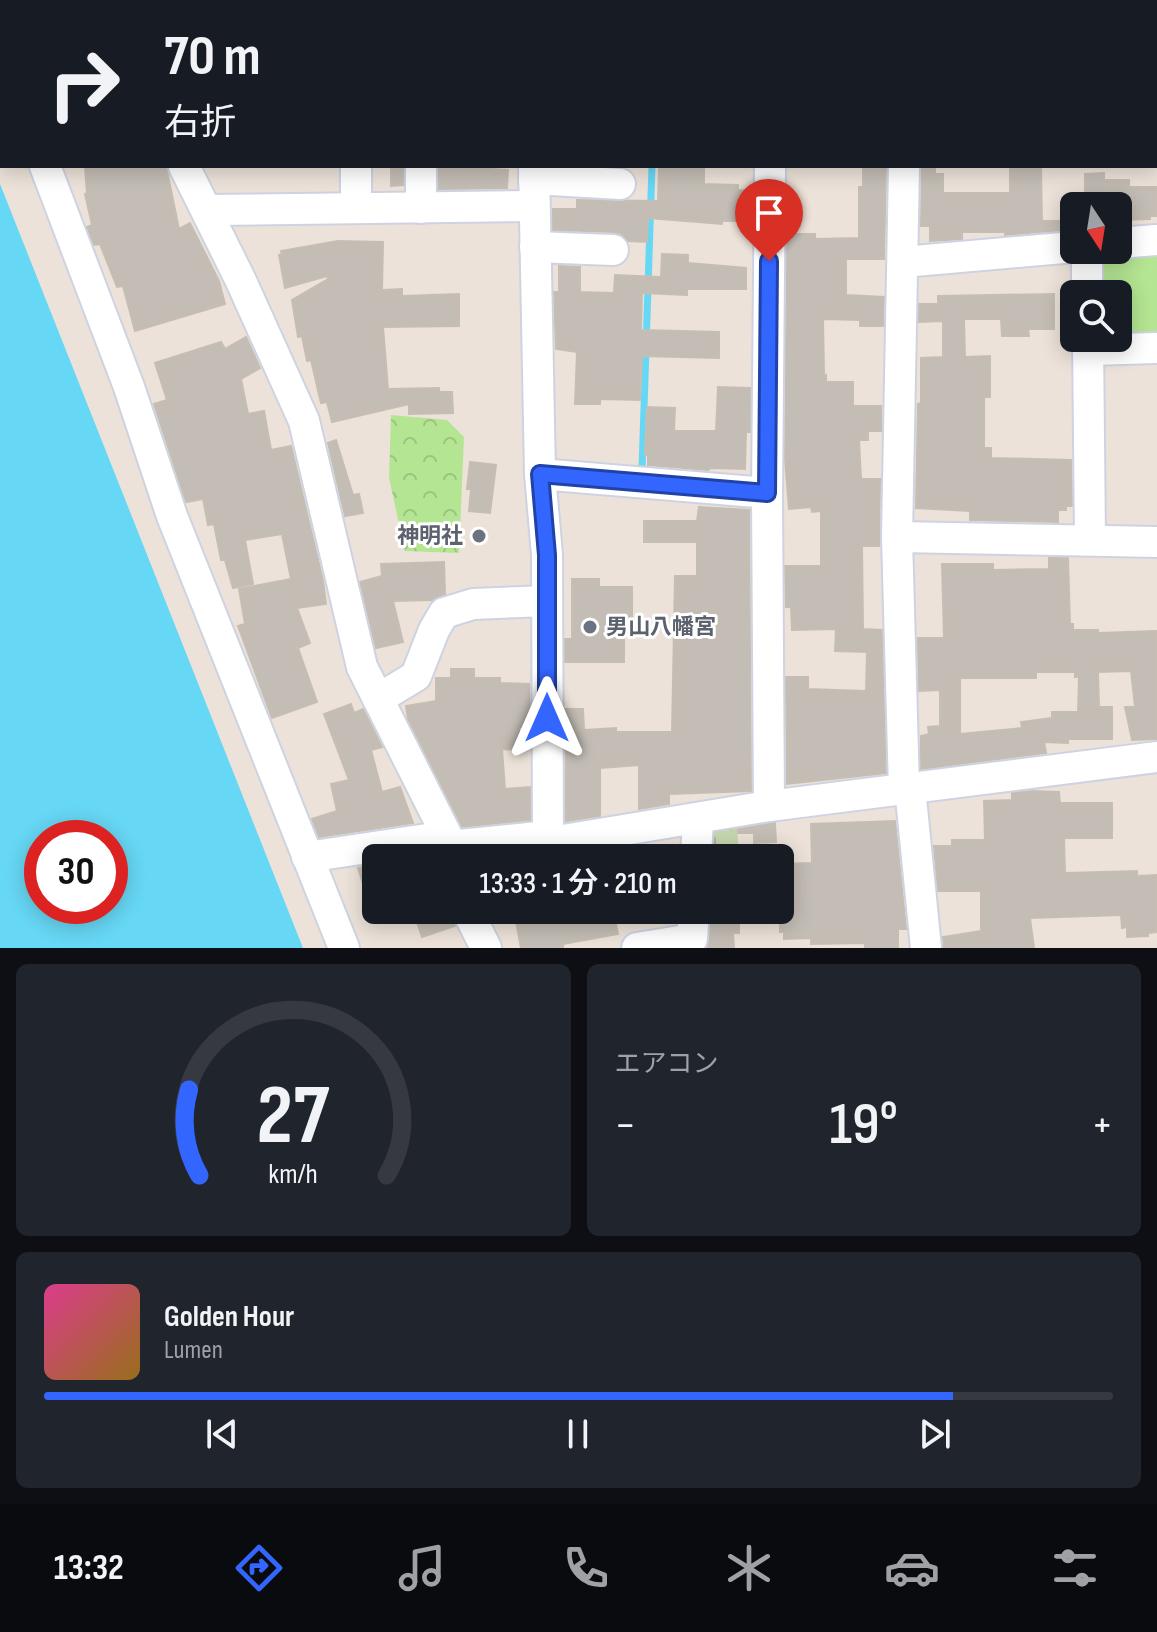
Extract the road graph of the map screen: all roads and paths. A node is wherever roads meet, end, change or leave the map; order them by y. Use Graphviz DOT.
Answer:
graph roads {
  1 [pos="46,168"];
  2 [pos="185,168"];
  3 [pos="356,168"];
  4 [pos="421,168"];
  5 [pos="770,168"];
  6 [pos="904,168"];
  7 [pos="534,184"];
  8 [pos="620,184"];
  9 [pos="356,208"];
  10 [pos="421,208"];
  11 [pos="208,210"];
  12 [pos="1157,240"];
  13 [pos="1132,242"];
  14 [pos="535,247"];
  15 [pos="1060,248"];
  16 [pos="613,250"];
  17 [pos="903,262"];
  18 [pos="1132,347"];
  19 [pos="1157,348"];
  20 [pos="1088,352"];
  21 [pos="540,474"];
  22 [pos="767,493"];
  23 [pos="897,537"];
  24 [pos="1090,540"];
  25 [pos="1157,542"];
  26 [pos="547,601"];
  27 [pos="378,699"];
  28 [pos="1157,757"];
  29 [pos="907,788"];
  30 [pos="769,806"];
  31 [pos="698,818"];
  32 [pos="548,836"];
  33 [pos="448,844"];
  34 [pos="476,844"];
  35 [pos="697,844"];
  36 [pos="362,853"];
  37 [pos="307,857"];
  38 [pos="474,924"];
  39 [pos="693,924"];
  40 [pos="344,948"];
  41 [pos="486,948"];
  42 [pos="637,948"];
  43 [pos="926,948"];
  1 -- 37 [label="street"];
  2 -- 11 [label="street"];
  3 -- 9 [label="street"];
  4 -- 10 [label="street"];
  5 -- 22 [label="street"];
  6 -- 17 [label="street"];
  7 -- 8 [label="street"];
  7 -- 10 [label="street"];
  7 -- 14 [label="street"];
  9 -- 10 [label="street"];
  9 -- 11 [label="street"];
  11 -- 27 [label="street"];
  12 -- 13 [label="street"];
  14 -- 16 [label="street"];
  14 -- 21 [label="street"];
  15 -- 17 [label="street"];
  17 -- 23 [label="street"];
  18 -- 19 [label="street"];
  20 -- 24 [label="street"];
  21 -- 22 [label="street"];
  21 -- 26 [label="street"];
  22 -- 30 [label="street"];
  23 -- 24 [label="street"];
  23 -- 29 [label="street"];
  24 -- 25 [label="street"];
  26 -- 27 [label="street"];
  26 -- 32 [label="street"];
  27 -- 33 [label="street"];
  28 -- 29 [label="street"];
  29 -- 30 [label="street"];
  29 -- 43 [label="street"];
  30 -- 31 [label="street"];
  31 -- 32 [label="street"];
  31 -- 35 [label="street"];
  32 -- 34 [label="street"];
  36 -- 37 [label="street"];
  37 -- 40 [label="street"];
  38 -- 41 [label="street"];
  39 -- 42 [label="street"];
}
